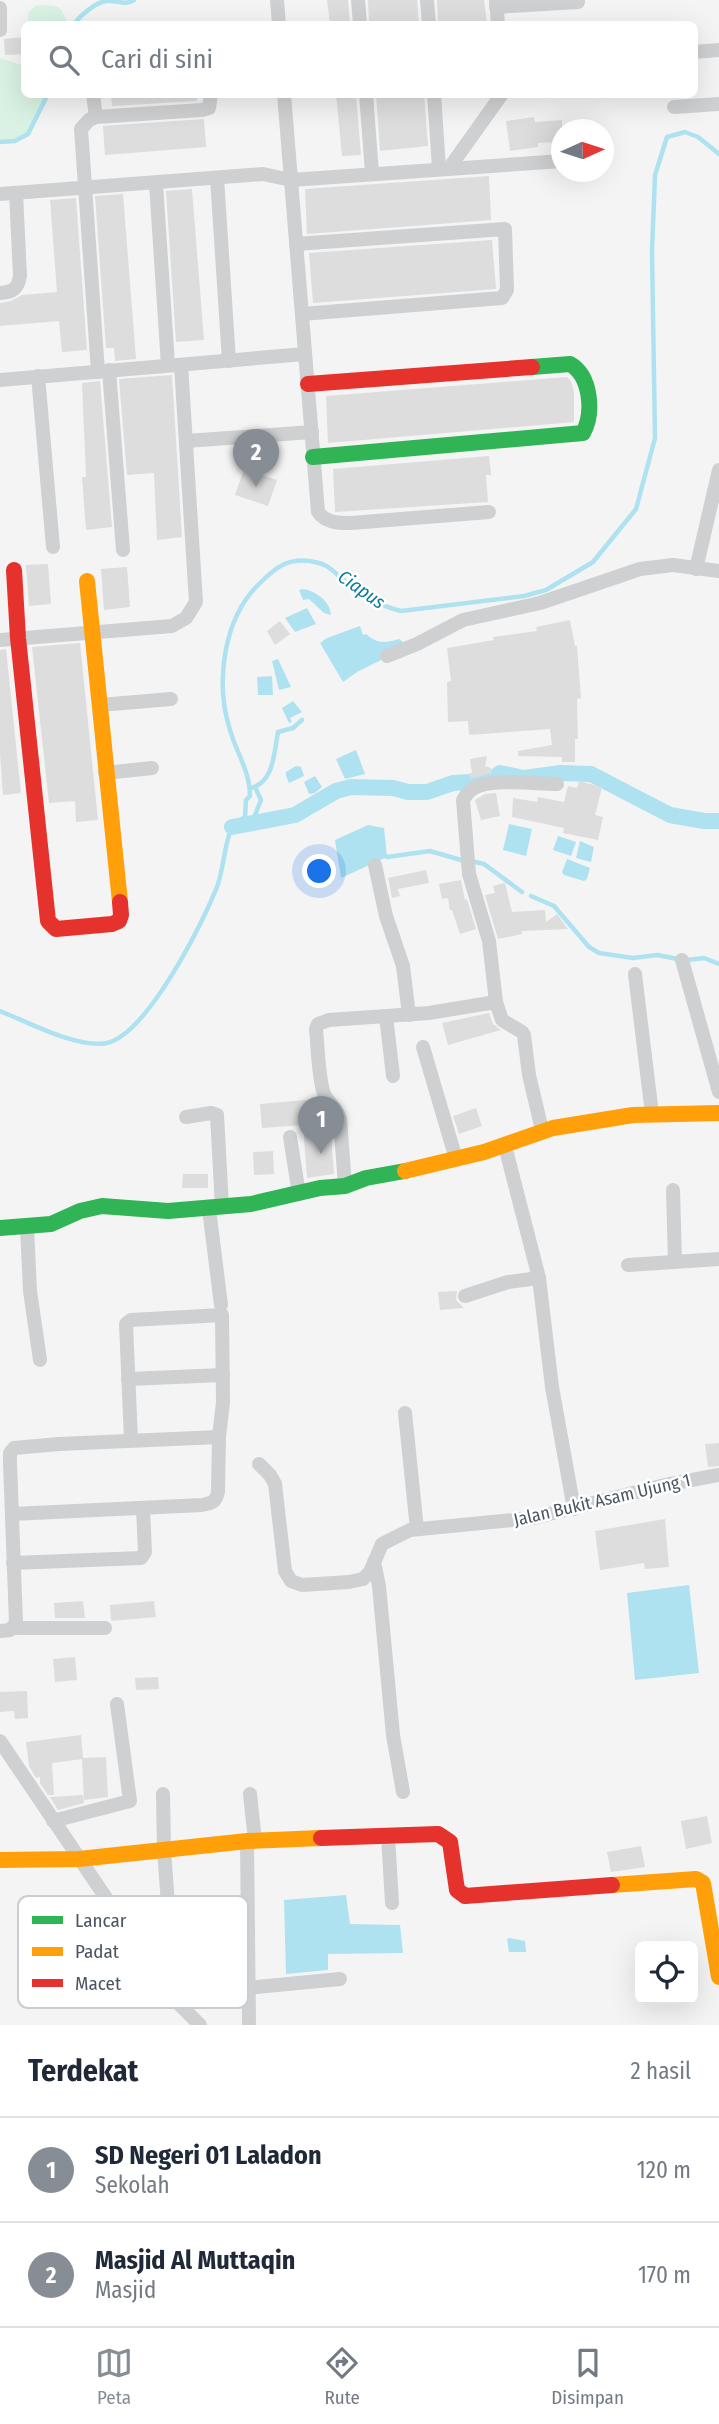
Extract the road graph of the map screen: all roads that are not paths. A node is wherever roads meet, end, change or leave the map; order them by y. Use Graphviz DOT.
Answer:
graph roads {
  1 [pos="277,0"];
  2 [pos="358,0"];
  3 [pos="427,0"];
  4 [pos="578,2"];
  5 [pos="496,4"];
  6 [pos="0,8"];
  7 [pos="279,21"];
  8 [pos="360,21"];
  9 [pos="429,21"];
  10 [pos="0,30"];
  11 [pos="719,50"];
  12 [pos="698,52"];
  13 [pos="94,98"];
  14 [pos="210,98"];
  15 [pos="284,98"];
  16 [pos="366,98"];
  17 [pos="435,98"];
  18 [pos="499,98"];
  19 [pos="719,104"];
  20 [pos="674,107"];
  21 [pos="96,117"];
  22 [pos="551,162"];
  23 [pos="445,167"];
  24 [pos="372,173"];
  25 [pos="217,178"];
  26 [pos="291,180"];
  27 [pos="156,184"];
  28 [pos="84,188"];
  29 [pos="16,192"];
  30 [pos="0,194"];
  31 [pos="296,244"];
  32 [pos="0,293"];
  33 [pos="302,314"];
  34 [pos="305,354"];
  35 [pos="229,360"];
  36 [pos="175,365"];
  37 [pos="103,371"];
  38 [pos="38,376"];
  39 [pos="0,380"];
  40 [pos="308,384"];
  41 [pos="312,432"];
  42 [pos="186,441"];
  43 [pos="313,457"];
  44 [pos="719,470"];
  45 [pos="489,512"];
  46 [pos="53,547"];
  47 [pos="123,550"];
  48 [pos="696,569"];
  49 [pos="14,570"];
  50 [pos="719,571"];
  51 [pos="88,581"];
  52 [pos="93,632"];
  53 [pos="18,638"];
  54 [pos="0,640"];
  55 [pos="387,656"];
  56 [pos="170,699"];
  57 [pos="100,705"];
  58 [pos="152,768"];
  59 [pos="105,773"];
  60 [pos="556,784"];
  61 [pos="375,864"];
  62 [pos="682,960"];
  63 [pos="635,974"];
  64 [pos="495,1002"];
  65 [pos="409,1015"];
  66 [pos="386,1016"];
  67 [pos="423,1047"];
  68 [pos="393,1076"];
  69 [pos="719,1092"];
  70 [pos="719,1113"];
  71 [pos="652,1114"];
  72 [pos="186,1117"];
  73 [pos="542,1130"];
  74 [pos="290,1138"];
  75 [pos="505,1146"];
  76 [pos="456,1158"];
  77 [pos="345,1186"];
  78 [pos="673,1190"];
  79 [pos="299,1194"];
  80 [pos="215,1208"];
  81 [pos="27,1227"];
  82 [pos="0,1228"];
  83 [pos="719,1259"];
  84 [pos="675,1261"];
  85 [pos="628,1265"];
  86 [pos="539,1278"];
  87 [pos="465,1296"];
  88 [pos="221,1306"];
  89 [pos="40,1360"];
  90 [pos="223,1375"];
  91 [pos="128,1379"];
  92 [pos="405,1413"];
  93 [pos="219,1437"];
  94 [pos="131,1440"];
  95 [pos="259,1464"];
  96 [pos="719,1475"];
  97 [pos="143,1508"];
  98 [pos="574,1508"];
  99 [pos="12,1514"];
  100 [pos="417,1529"];
  101 [pos="374,1562"];
  102 [pos="13,1563"];
  103 [pos="104,1628"];
  104 [pos="6,1629"];
  105 [pos="117,1704"];
  106 [pos="0,1741"];
  107 [pos="7,1767"];
  108 [pos="403,1792"];
  109 [pos="163,1794"];
  110 [pos="250,1794"];
  111 [pos="53,1821"];
  112 [pos="388,1836"];
  113 [pos="251,1841"];
  114 [pos="164,1850"];
  115 [pos="79,1858"];
  116 [pos="0,1860"];
  117 [pos="105,1896"];
  118 [pos="167,1896"];
  119 [pos="391,1903"];
  120 [pos="248,1951"];
  121 [pos="719,1977"];
  122 [pos="340,1979"];
  123 [pos="248,1988"];
  124 [pos="248,2006"];
  125 [pos="183,2008"];
  126 [pos="201,2025"];
  127 [pos="249,2025"];
  1 -- 7 [label="street"];
  2 -- 8 [label="street"];
  3 -- 9 [label="street"];
  4 -- 5 [label="street"];
  6 -- 10 [label="street"];
  11 -- 12 [label="street"];
  13 -- 21 [label="street"];
  14 -- 21 [label="street"];
  15 -- 26 [label="street"];
  16 -- 24 [label="street"];
  17 -- 23 [label="street"];
  18 -- 23 [label="street"];
  19 -- 20 [label="street"];
  21 -- 28 [label="street"];
  22 -- 23 [label="street"];
  23 -- 24 [label="street"];
  24 -- 26 [label="street"];
  25 -- 26 [label="street"];
  25 -- 27 [label="street"];
  25 -- 35 [label="street"];
  26 -- 31 [label="street"];
  27 -- 28 [label="street"];
  27 -- 36 [label="street"];
  28 -- 29 [label="street"];
  28 -- 37 [label="street"];
  29 -- 30 [label="street"];
  29 -- 32 [label="street"];
  31 -- 33 [label="street"];
  31 -- 33 [label="street"];
  33 -- 34 [label="street"];
  34 -- 35 [label="street"];
  34 -- 40 [label="street"];
  35 -- 36 [label="street"];
  36 -- 37 [label="street"];
  36 -- 42 [label="street"];
  37 -- 38 [label="street"];
  37 -- 47 [label="street"];
  38 -- 39 [label="street"];
  38 -- 46 [label="street"];
  40 -- 41 [label="street"];
  40 -- 43 [label="street"];
  41 -- 42 [label="street"];
  41 -- 43 [label="street"];
  42 -- 52 [label="street"];
  43 -- 45 [label="street"];
  44 -- 48 [label="street"];
  48 -- 50 [label="street"];
  48 -- 55 [label="street"];
  49 -- 53 [label="street"];
  51 -- 52 [label="street"];
  52 -- 53 [label="street"];
  52 -- 57 [label="street"];
  53 -- 54 [label="street"];
  53 -- 59 [label="street"];
  56 -- 57 [label="street"];
  57 -- 59 [label="street"];
  58 -- 59 [label="street"];
  60 -- 64 [label="street"];
  61 -- 65 [label="street"];
  62 -- 69 [label="street"];
  63 -- 71 [label="street"];
  64 -- 65 [label="street"];
  64 -- 73 [label="street"];
  65 -- 66 [label="street"];
  66 -- 68 [label="street"];
  66 -- 77 [label="street"];
  67 -- 76 [label="street"];
  70 -- 71 [label="street"];
  71 -- 73 [label="street"];
  72 -- 80 [label="street"];
  73 -- 75 [label="street"];
  74 -- 79 [label="street"];
  75 -- 76 [label="street"];
  75 -- 86 [label="street"];
  76 -- 77 [label="street"];
  77 -- 79 [label="street"];
  78 -- 84 [label="street"];
  79 -- 80 [label="street"];
  80 -- 81 [label="street"];
  80 -- 88 [label="street"];
  81 -- 82 [label="street"];
  81 -- 89 [label="street"];
  83 -- 84 [label="street"];
  84 -- 85 [label="street"];
  86 -- 87 [label="street"];
  86 -- 98 [label="street"];
  90 -- 91 [label="street"];
  90 -- 91 [label="street"];
  90 -- 93 [label="street"];
  91 -- 94 [label="street"];
  92 -- 100 [label="street"];
  93 -- 94 [label="street"];
  93 -- 97 [label="street"];
  94 -- 99 [label="street"];
  95 -- 101 [label="street, Jalan Bukit Asam Ujung 1"];
  96 -- 98 [label="street, Jalan Bukit Asam Ujung 1"];
  97 -- 99 [label="street"];
  97 -- 102 [label="street"];
  98 -- 100 [label="street, Jalan Bukit Asam Ujung 1"];
  99 -- 102 [label="street"];
  100 -- 101 [label="street, Jalan Bukit Asam Ujung 1"];
  101 -- 108 [label="street"];
  102 -- 104 [label="street"];
  103 -- 104 [label="street"];
  105 -- 111 [label="street"];
  106 -- 107 [label="street"];
  107 -- 111 [label="street"];
  109 -- 114 [label="street"];
  110 -- 113 [label="street"];
  111 -- 115 [label="street"];
  112 -- 113 [label="street"];
  112 -- 119 [label="street"];
  112 -- 121 [label="street"];
  113 -- 114 [label="street"];
  113 -- 120 [label="street"];
  114 -- 115 [label="street"];
  114 -- 118 [label="street"];
  115 -- 116 [label="street"];
  115 -- 117 [label="street"];
  122 -- 123 [label="street"];
  124 -- 127 [label="street"];
  125 -- 126 [label="street"];
}
